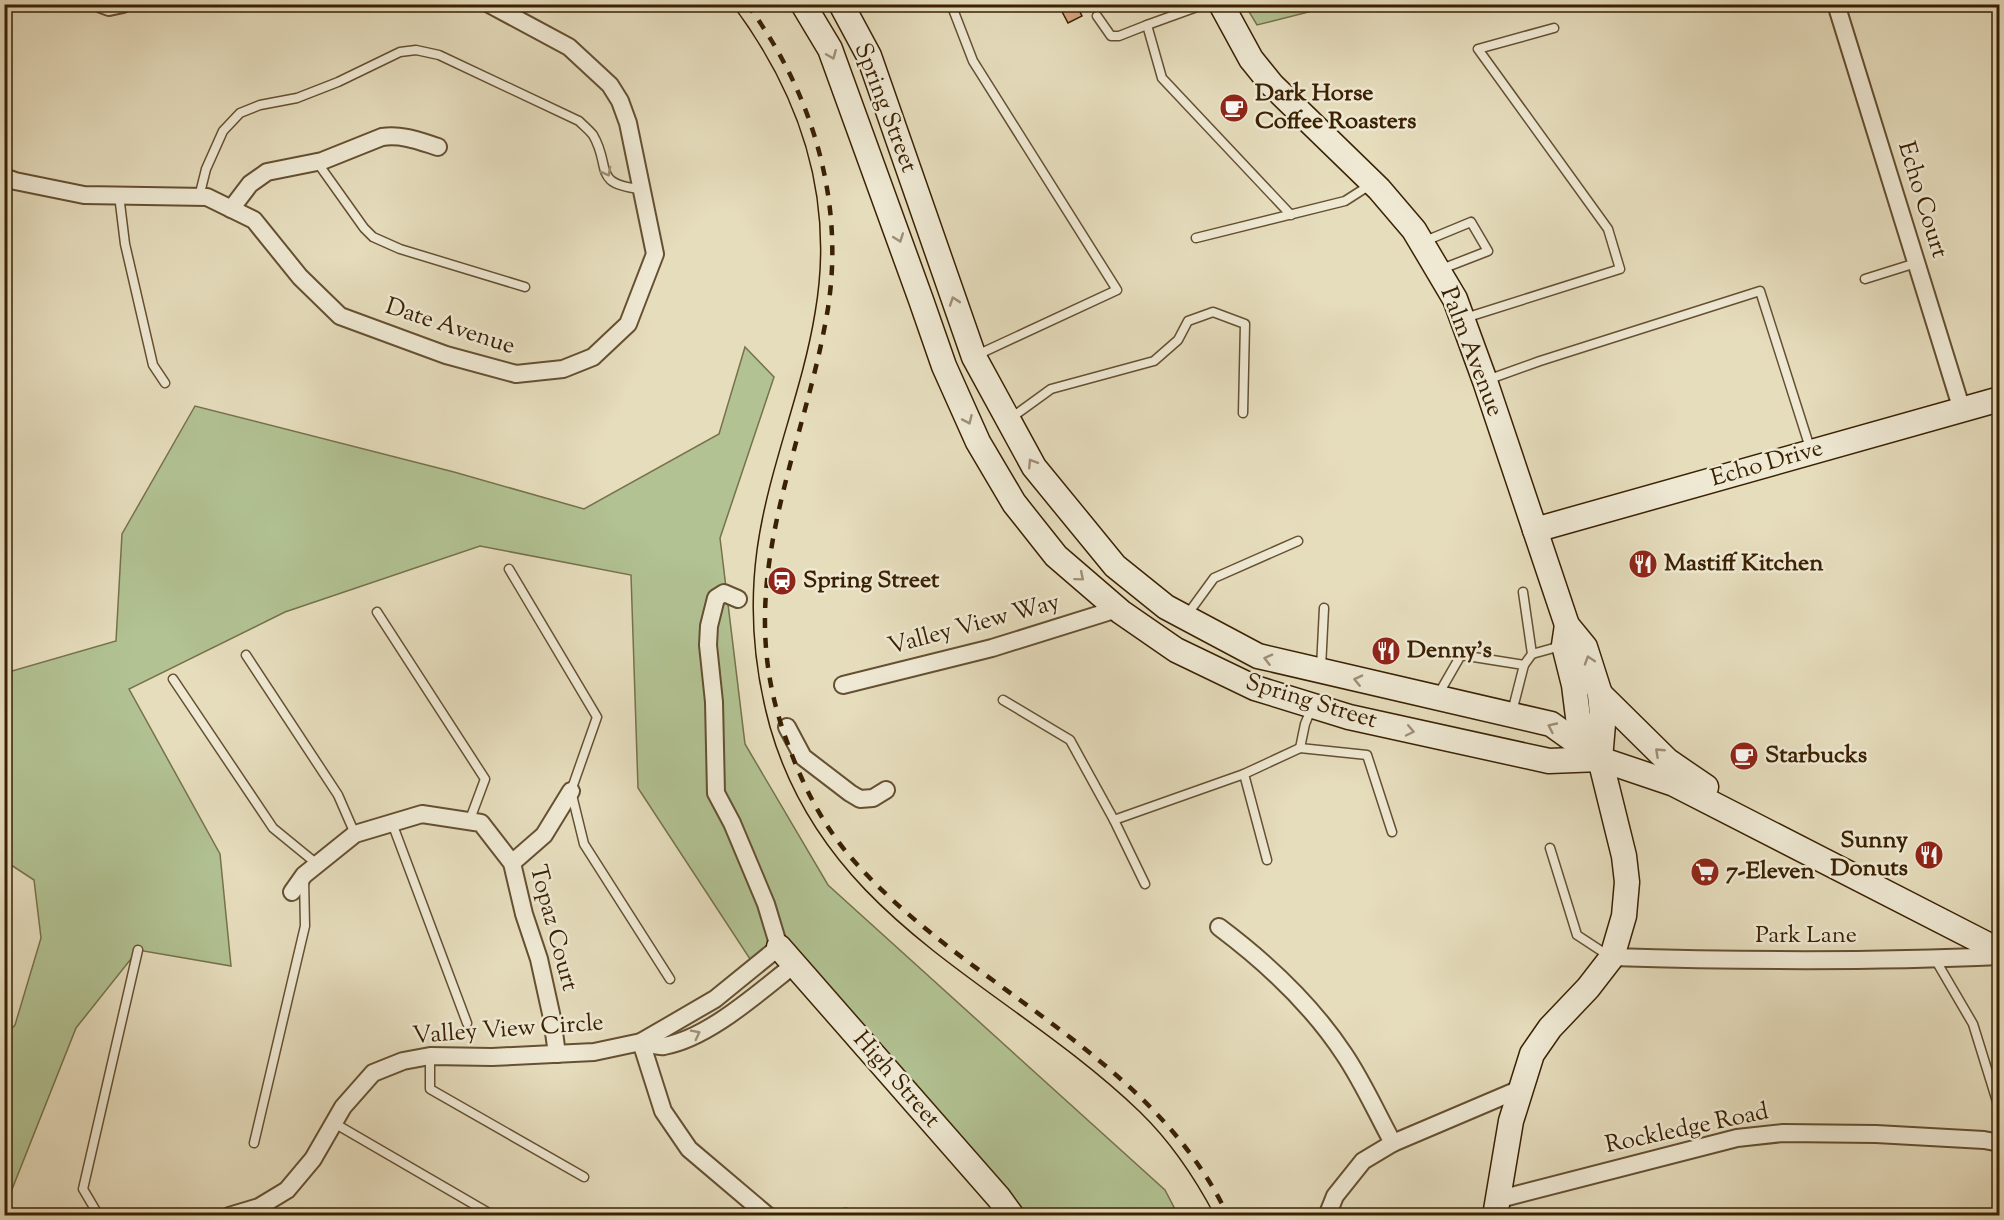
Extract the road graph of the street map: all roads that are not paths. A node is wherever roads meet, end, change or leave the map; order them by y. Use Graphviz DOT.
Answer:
graph roads {
  1 [pos="101,4"];
  2 [pos="123,4"];
  3 [pos="489,4"];
  4 [pos="803,4"];
  5 [pos="841,4"];
  6 [pos="951,4"];
  7 [pos="1205,4"];
  8 [pos="1221,4"];
  9 [pos="1836,4"];
  10 [pos="1097,16"];
  11 [pos="1147,25"];
  12 [pos="1554,28"];
  13 [pos="438,147"];
  14 [pos="317,162"];
  15 [pos="4,177"];
  16 [pos="1372,183"];
  17 [pos="641,189"];
  18 [pos="118,195"];
  19 [pos="199,197"];
  20 [pos="231,209"];
  21 [pos="1291,214"];
  22 [pos="1196,238"];
  23 [pos="1422,243"];
  24 [pos="1916,263"];
  25 [pos="1438,270"];
  26 [pos="1865,279"];
  27 [pos="525,287"];
  28 [pos="1462,319"];
  29 [pos="974,357"];
  30 [pos="1485,381"];
  31 [pos="165,383"];
  32 [pos="2000,399"];
  33 [pos="1962,410"];
  34 [pos="1243,413"];
  35 [pos="1008,420"];
  36 [pos="1811,452"];
  37 [pos="1535,530"];
  38 [pos="1298,541"];
  39 [pos="509,568"];
  40 [pos="1522,592"];
  41 [pos="738,599"];
  42 [pos="1324,608"];
  43 [pos="1117,609"];
  44 [pos="377,612"];
  45 [pos="1185,618"];
  46 [pos="1566,635"];
  47 [pos="1532,654"];
  48 [pos="246,655"];
  49 [pos="1524,665"];
  50 [pos="1323,672"];
  51 [pos="173,679"];
  52 [pos="843,685"];
  53 [pos="1600,694"];
  54 [pos="1436,698"];
  55 [pos="1003,700"];
  56 [pos="1312,706"];
  57 [pos="1511,715"];
  58 [pos="787,727"];
  59 [pos="1300,748"];
  60 [pos="1600,759"];
  61 [pos="1244,774"];
  62 [pos="886,790"];
  63 [pos="571,791"];
  64 [pos="1716,805"];
  65 [pos="1114,820"];
  66 [pos="469,822"];
  67 [pos="392,823"];
  68 [pos="1392,832"];
  69 [pos="355,834"];
  70 [pos="1550,848"];
  71 [pos="1267,860"];
  72 [pos="512,863"];
  73 [pos="310,869"];
  74 [pos="1145,884"];
  75 [pos="292,892"];
  76 [pos="1219,927"];
  77 [pos="138,950"];
  78 [pos="2000,951"];
  79 [pos="787,955"];
  80 [pos="2000,956"];
  81 [pos="1612,957"];
  82 [pos="1935,959"];
  83 [pos="670,979"];
  84 [pos="467,1023"];
  85 [pos="641,1042"];
  86 [pos="557,1054"];
  87 [pos="430,1056"];
  88 [pos="1520,1089"];
  89 [pos="2000,1111"];
  90 [pos="334,1123"];
  91 [pos="254,1143"];
  92 [pos="1393,1143"];
  93 [pos="2000,1143"];
  94 [pos="584,1177"];
  95 [pos="1496,1208"];
  96 [pos="99,1215"];
  97 [pos="229,1215"];
  98 [pos="494,1215"];
  99 [pos="768,1215"];
  100 [pos="832,1215"];
  101 [pos="848,1215"];
  102 [pos="1012,1215"];
  103 [pos="1327,1215"];
  1 -- 2 [label="street"];
  3 -- 17 [label="street, Date Avenue"];
  4 -- 43 [label="main road, Spring Street, one-way"];
  29 -- 5 [label="main road, Spring Street, one-way"];
  6 -- 29 [label="lane"];
  7 -- 11 [label="lane"];
  8 -- 16 [label="main road, Palm Avenue"];
  9 -- 24 [label="street, Echo Court"];
  10 -- 11 [label="lane"];
  11 -- 21 [label="lane"];
  12 -- 28 [label="lane"];
  13 -- 14 [label="street"];
  14 -- 20 [label="street"];
  14 -- 27 [label="lane"];
  15 -- 18 [label="street, Date Avenue"];
  16 -- 21 [label="lane"];
  16 -- 23 [label="main road, Palm Avenue"];
  19 -- 17 [label="lane, one-way"];
  17 -- 20 [label="street, Date Avenue"];
  18 -- 19 [label="street, Date Avenue"];
  18 -- 31 [label="lane"];
  19 -- 20 [label="street, Date Avenue"];
  21 -- 22 [label="lane"];
  23 -- 25 [label="main road, Palm Avenue"];
  23 -- 25 [label="lane"];
  24 -- 26 [label="lane"];
  24 -- 33 [label="street, Echo Court"];
  25 -- 28 [label="main road, Palm Avenue"];
  28 -- 30 [label="main road, Palm Avenue"];
  29 -- 35 [label="main road, Spring Street"];
  30 -- 36 [label="lane"];
  30 -- 37 [label="main road, Palm Avenue"];
  32 -- 33 [label="main road, Echo Drive"];
  33 -- 36 [label="main road, Echo Drive"];
  34 -- 35 [label="lane"];
  45 -- 35 [label="main road, Spring Street, one-way"];
  36 -- 37 [label="main road, Echo Drive"];
  37 -- 46 [label="main road, Palm Avenue"];
  38 -- 45 [label="lane"];
  39 -- 63 [label="lane"];
  40 -- 47 [label="lane"];
  41 -- 79 [label="street"];
  42 -- 50 [label="lane"];
  43 -- 52 [label="street, Valley View Way"];
  43 -- 56 [label="main road, Spring Street"];
  44 -- 66 [label="lane"];
  50 -- 45 [label="main road, Spring Street, one-way"];
  46 -- 47 [label="lane"];
  53 -- 46 [label="main road, Palm Avenue, one-way"];
  46 -- 60 [label="main road, Palm Avenue"];
  47 -- 49 [label="lane"];
  48 -- 69 [label="lane"];
  49 -- 54 [label="lane"];
  49 -- 57 [label="lane"];
  54 -- 50 [label="main road, Spring Street, one-way"];
  50 -- 56 [label="main road"];
  51 -- 73 [label="lane"];
  53 -- 60 [label="main road, Palm Avenue"];
  64 -- 53 [label="main road, one-way"];
  54 -- 57 [label="main road, Spring Street"];
  55 -- 65 [label="lane"];
  56 -- 59 [label="lane"];
  56 -- 60 [label="main road, Spring Street, one-way"];
  60 -- 57 [label="main road, Spring Street, one-way"];
  58 -- 62 [label="street"];
  59 -- 61 [label="lane"];
  59 -- 68 [label="lane"];
  60 -- 64 [label="main road, Spring Street"];
  60 -- 81 [label="main road"];
  61 -- 65 [label="lane"];
  61 -- 71 [label="lane"];
  63 -- 72 [label="street"];
  63 -- 83 [label="lane"];
  64 -- 78 [label="main road, Spring Street"];
  65 -- 74 [label="lane"];
  66 -- 67 [label="street, Topaz Court"];
  66 -- 72 [label="street, Topaz Court"];
  67 -- 69 [label="street, Topaz Court"];
  67 -- 84 [label="lane"];
  69 -- 73 [label="street, Topaz Court"];
  70 -- 81 [label="lane"];
  72 -- 86 [label="street, Topaz Court"];
  73 -- 75 [label="street, Topaz Court"];
  73 -- 91 [label="lane"];
  76 -- 92 [label="street"];
  77 -- 96 [label="lane"];
  79 -- 85 [label="street, Valley View Circle"];
  85 -- 79 [label="street, one-way"];
  79 -- 102 [label="main road, High Street"];
  80 -- 82 [label="street, Park Lane"];
  81 -- 82 [label="street, Park Lane"];
  81 -- 88 [label="main road"];
  82 -- 89 [label="lane"];
  85 -- 86 [label="street, Valley View Circle"];
  85 -- 99 [label="street"];
  86 -- 87 [label="street, Valley View Circle"];
  87 -- 90 [label="street, Valley View Circle"];
  87 -- 94 [label="lane"];
  88 -- 92 [label="street"];
  88 -- 95 [label="main road"];
  90 -- 97 [label="street, Valley View Circle"];
  90 -- 98 [label="lane"];
  92 -- 103 [label="street"];
  93 -- 95 [label="street, Rockledge Road"];
  100 -- 101 [label="lane"];
}
